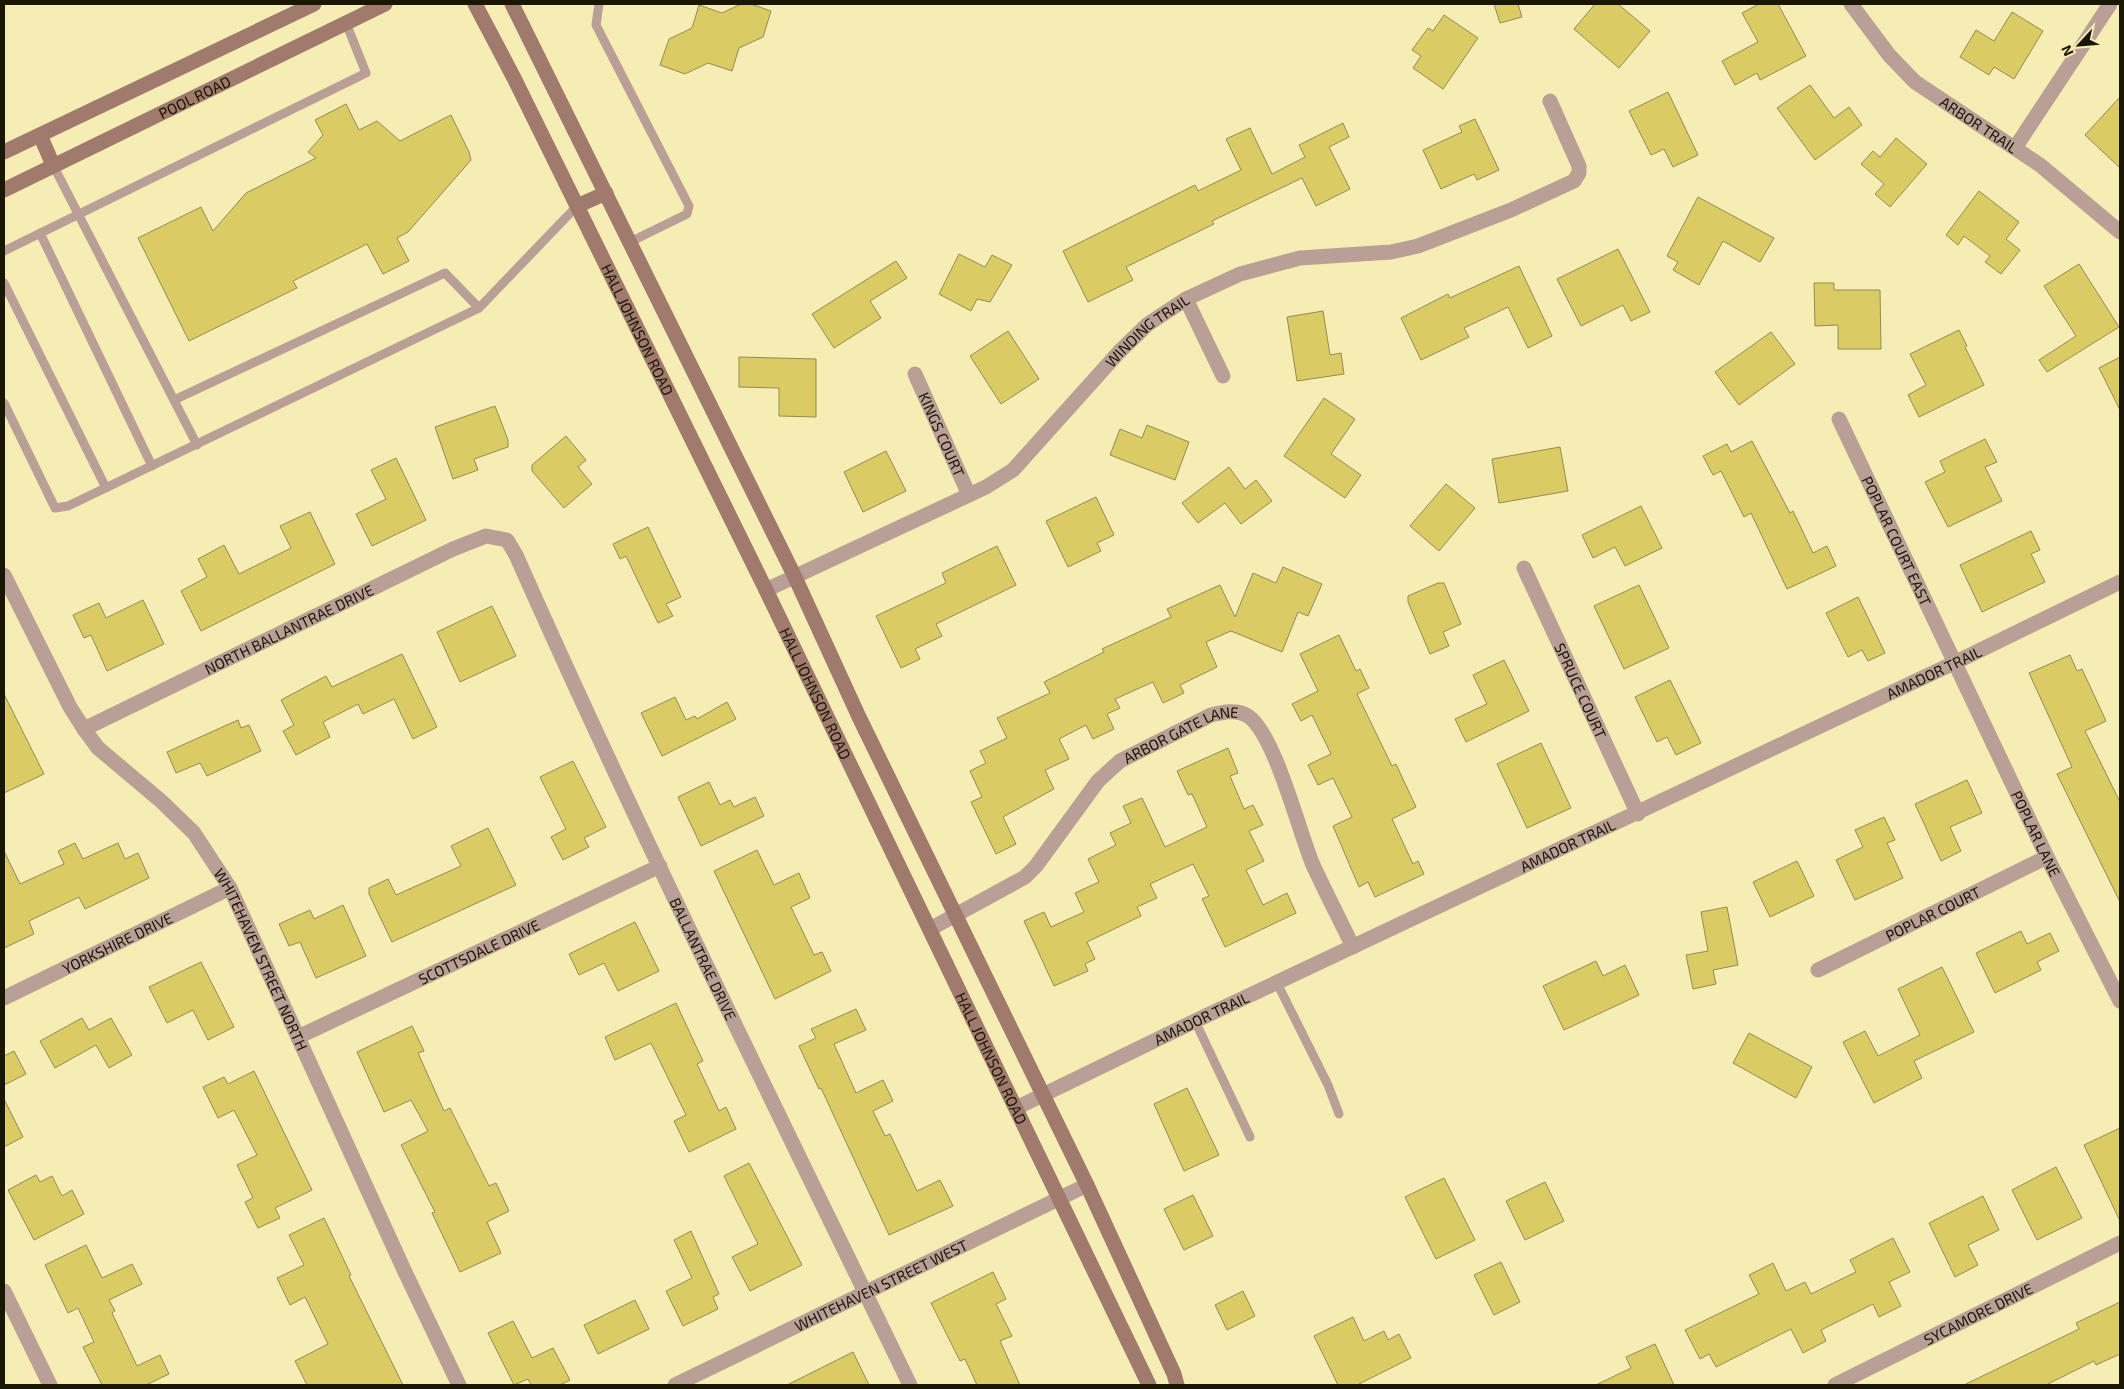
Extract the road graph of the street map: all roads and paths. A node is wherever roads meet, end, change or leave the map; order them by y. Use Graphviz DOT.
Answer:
graph roads {
  1 [pos="314,4"];
  2 [pos="385,4"];
  3 [pos="475,4"];
  4 [pos="512,4"];
  5 [pos="599,4"];
  6 [pos="1850,4"];
  7 [pos="2110,4"];
  8 [pos="346,23"];
  9 [pos="1550,101"];
  10 [pos="40,135"];
  11 [pos="2015,148"];
  12 [pos="4,152"];
  13 [pos="54,166"];
  14 [pos="4,190"];
  15 [pos="606,193"];
  16 [pos="577,206"];
  17 [pos="79,215"];
  18 [pos="2120,232"];
  19 [pos="40,233"];
  20 [pos="630,242"];
  21 [pos="4,251"];
  22 [pos="4,283"];
  23 [pos="1186,299"];
  24 [pos="479,308"];
  25 [pos="915,374"];
  26 [pos="1223,376"];
  27 [pos="174,400"];
  28 [pos="4,402"];
  29 [pos="1839,419"];
  30 [pos="197,445"];
  31 [pos="152,466"];
  32 [pos="106,488"];
  33 [pos="968,496"];
  34 [pos="496,536"];
  35 [pos="1524,568"];
  36 [pos="4,575"];
  37 [pos="794,575"];
  38 [pos="2120,582"];
  39 [pos="766,590"];
  40 [pos="1954,663"];
  41 [pos="84,729"];
  42 [pos="1638,814"];
  43 [pos="2047,857"];
  44 [pos="660,866"];
  45 [pos="230,888"];
  46 [pos="956,915"];
  47 [pos="930,929"];
  48 [pos="1353,947"];
  49 [pos="1818,970"];
  50 [pos="1277,982"];
  51 [pos="4,998"];
  52 [pos="2120,1001"];
  53 [pos="1195,1021"];
  54 [pos="298,1037"];
  55 [pos="1043,1094"];
  56 [pos="1016,1108"];
  57 [pos="1339,1114"];
  58 [pos="1250,1137"];
  59 [pos="1087,1185"];
  60 [pos="1060,1198"];
  61 [pos="2120,1243"];
  62 [pos="4,1291"];
  63 [pos="865,1293"];
  64 [pos="50,1385"];
  65 [pos="458,1385"];
  66 [pos="675,1385"];
  67 [pos="910,1385"];
  68 [pos="1149,1385"];
  69 [pos="1177,1385"];
  70 [pos="1835,1385"];
  1 -- 10 [label="main road"];
  2 -- 8 [label="main road, POOL ROAD"];
  3 -- 16 [label="main road, HALL JOHNSON ROAD"];
  4 -- 15 [label="main road, HALL JOHNSON ROAD"];
  5 -- 20 [label="lane"];
  6 -- 11 [label="street, ARBOR TRAIL"];
  7 -- 11 [label="street"];
  8 -- 13 [label="main road, POOL ROAD"];
  8 -- 17 [label="lane"];
  9 -- 23 [label="street, WINDING TRAIL"];
  10 -- 12 [label="main road"];
  10 -- 13 [label="main road"];
  11 -- 18 [label="street, ARBOR TRAIL"];
  13 -- 14 [label="main road, POOL ROAD"];
  13 -- 17 [label="lane"];
  15 -- 16 [label="main road"];
  15 -- 20 [label="main road, HALL JOHNSON ROAD"];
  16 -- 24 [label="lane"];
  16 -- 39 [label="main road, HALL JOHNSON ROAD"];
  17 -- 19 [label="lane"];
  17 -- 27 [label="lane"];
  19 -- 21 [label="lane"];
  19 -- 31 [label="lane"];
  20 -- 37 [label="main road, HALL JOHNSON ROAD"];
  22 -- 32 [label="lane"];
  23 -- 26 [label="street"];
  23 -- 33 [label="street, WINDING TRAIL"];
  24 -- 27 [label="lane"];
  24 -- 30 [label="lane"];
  25 -- 33 [label="street, KINGS COURT"];
  27 -- 30 [label="lane"];
  28 -- 32 [label="lane"];
  29 -- 40 [label="street, POPLAR COURT EAST"];
  30 -- 31 [label="lane"];
  31 -- 32 [label="lane"];
  33 -- 37 [label="street, WINDING TRAIL"];
  34 -- 41 [label="street, NORTH BALLANTRAE DRIVE"];
  34 -- 44 [label="street, BALLANTRAE DRIVE"];
  35 -- 42 [label="street, SPRUCE COURT"];
  36 -- 41 [label="street, WHITEHAVEN STREET NORTH"];
  37 -- 39 [label="street, WINDING TRAIL"];
  37 -- 46 [label="main road, HALL JOHNSON ROAD"];
  38 -- 40 [label="street, AMADOR TRAIL"];
  39 -- 47 [label="main road, HALL JOHNSON ROAD"];
  40 -- 42 [label="street, AMADOR TRAIL"];
  40 -- 43 [label="street, POPLAR LANE"];
  41 -- 45 [label="street, WHITEHAVEN STREET NORTH"];
  42 -- 48 [label="street, AMADOR TRAIL"];
  43 -- 49 [label="street, POPLAR COURT"];
  43 -- 52 [label="street, POPLAR LANE"];
  44 -- 54 [label="street, SCOTTSDALE DRIVE"];
  44 -- 63 [label="street, BALLANTRAE DRIVE"];
  45 -- 51 [label="street, YORKSHIRE DRIVE"];
  45 -- 54 [label="street, WHITEHAVEN STREET NORTH"];
  46 -- 47 [label="street, ARBOR GATE LANE"];
  46 -- 48 [label="street, ARBOR GATE LANE"];
  46 -- 55 [label="main road, HALL JOHNSON ROAD"];
  47 -- 56 [label="main road, HALL JOHNSON ROAD"];
  48 -- 50 [label="street, AMADOR TRAIL"];
  50 -- 53 [label="street, AMADOR TRAIL"];
  50 -- 57 [label="lane"];
  53 -- 55 [label="street, AMADOR TRAIL"];
  53 -- 58 [label="lane"];
  54 -- 65 [label="street, WHITEHAVEN STREET NORTH"];
  55 -- 56 [label="street, AMADOR TRAIL"];
  55 -- 59 [label="main road, HALL JOHNSON ROAD"];
  56 -- 60 [label="main road, HALL JOHNSON ROAD"];
  59 -- 60 [label="street, WHITEHAVEN STREET WEST"];
  59 -- 69 [label="main road, HALL JOHNSON ROAD"];
  60 -- 63 [label="street, WHITEHAVEN STREET WEST"];
  60 -- 68 [label="main road, HALL JOHNSON ROAD"];
  61 -- 70 [label="street, SYCAMORE DRIVE"];
  62 -- 64 [label="street"];
  63 -- 66 [label="street, WHITEHAVEN STREET WEST"];
  63 -- 67 [label="street, BALLANTRAE DRIVE"];
}
